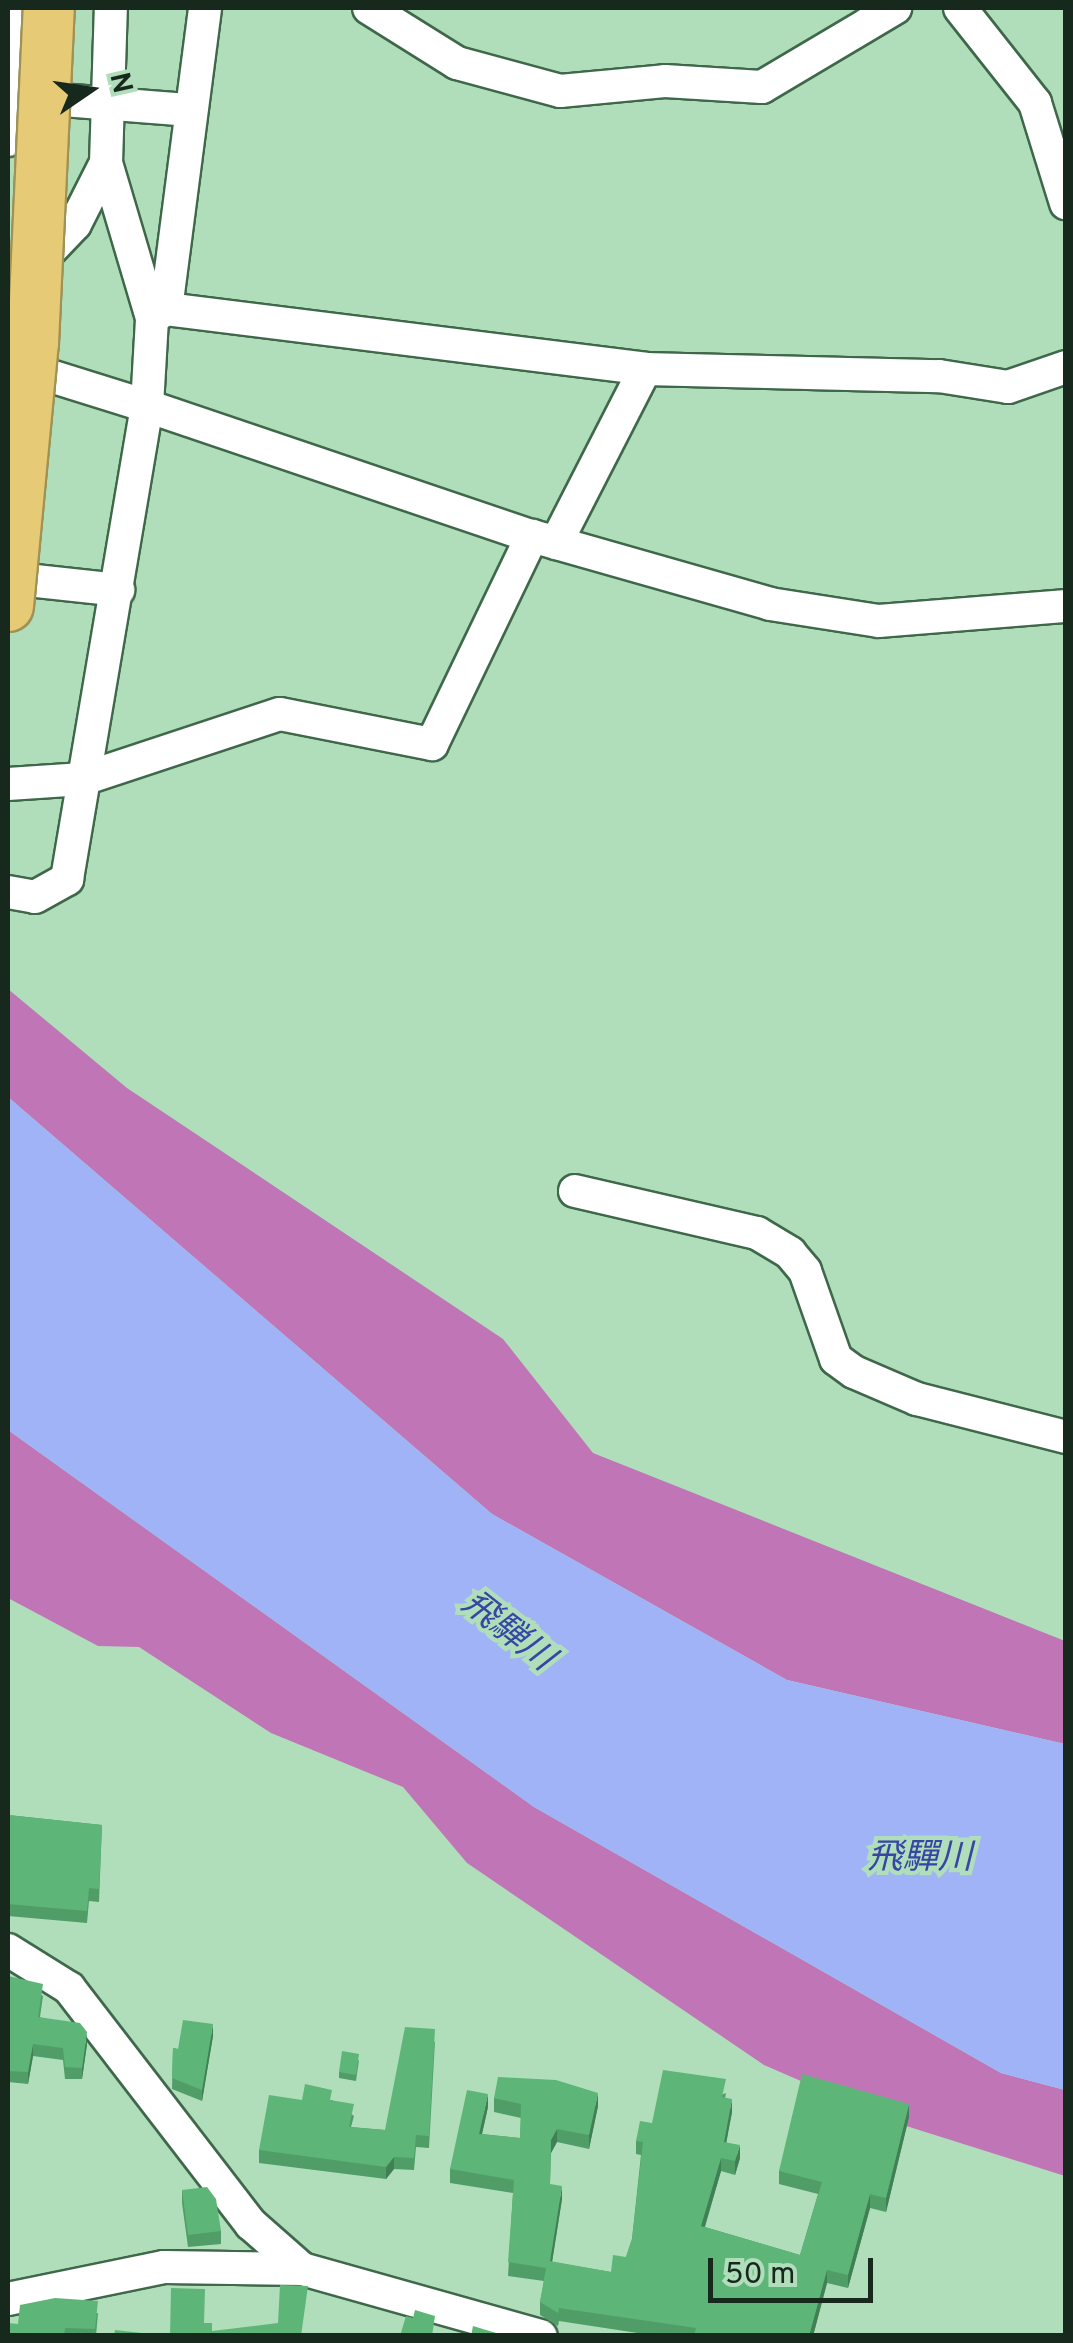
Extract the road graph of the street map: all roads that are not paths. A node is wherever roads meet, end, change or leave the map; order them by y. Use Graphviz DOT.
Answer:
graph roads {
  1 [pos="19,8"];
  2 [pos="48,8"];
  3 [pos="111,8"];
  4 [pos="205,8"];
  5 [pos="369,8"];
  6 [pos="895,8"];
  7 [pos="960,8"];
  8 [pos="10,96"];
  9 [pos="106,101"];
  10 [pos="190,110"];
  11 [pos="8,140"];
  12 [pos="106,163"];
  13 [pos="1066,203"];
  14 [pos="9,295"];
  15 [pos="159,314"];
  16 [pos="8,362"];
  17 [pos="1066,367"];
  18 [pos="645,369"];
  19 [pos="147,406"];
  20 [pos="544,540"];
  21 [pos="8,578"];
  22 [pos="118,590"];
  23 [pos="8,606"];
  24 [pos="1066,606"];
  25 [pos="83,780"];
  26 [pos="8,784"];
  27 [pos="8,892"];
  28 [pos="575,1190"];
  29 [pos="1066,1437"];
  30 [pos="8,1950"];
  31 [pos="302,2269"];
  32 [pos="8,2299"];
  33 [pos="541,2336"];
  1 -- 8 [label="street"];
  2 -- 23 [label="highway, bridge"];
  3 -- 9 [label="street"];
  4 -- 10 [label="street"];
  5 -- 6 [label="street"];
  7 -- 13 [label="street"];
  8 -- 9 [label="street"];
  8 -- 11 [label="street"];
  9 -- 10 [label="street"];
  9 -- 12 [label="street"];
  10 -- 15 [label="street"];
  12 -- 14 [label="street"];
  12 -- 15 [label="street"];
  15 -- 18 [label="street"];
  15 -- 19 [label="street"];
  16 -- 19 [label="street"];
  17 -- 18 [label="street"];
  18 -- 20 [label="street"];
  19 -- 20 [label="street"];
  19 -- 22 [label="street"];
  20 -- 24 [label="street"];
  20 -- 25 [label="street"];
  21 -- 22 [label="street"];
  22 -- 25 [label="street"];
  25 -- 26 [label="street"];
  25 -- 27 [label="street"];
  28 -- 29 [label="street"];
  30 -- 31 [label="street"];
  31 -- 32 [label="street"];
  31 -- 33 [label="street"];
}
